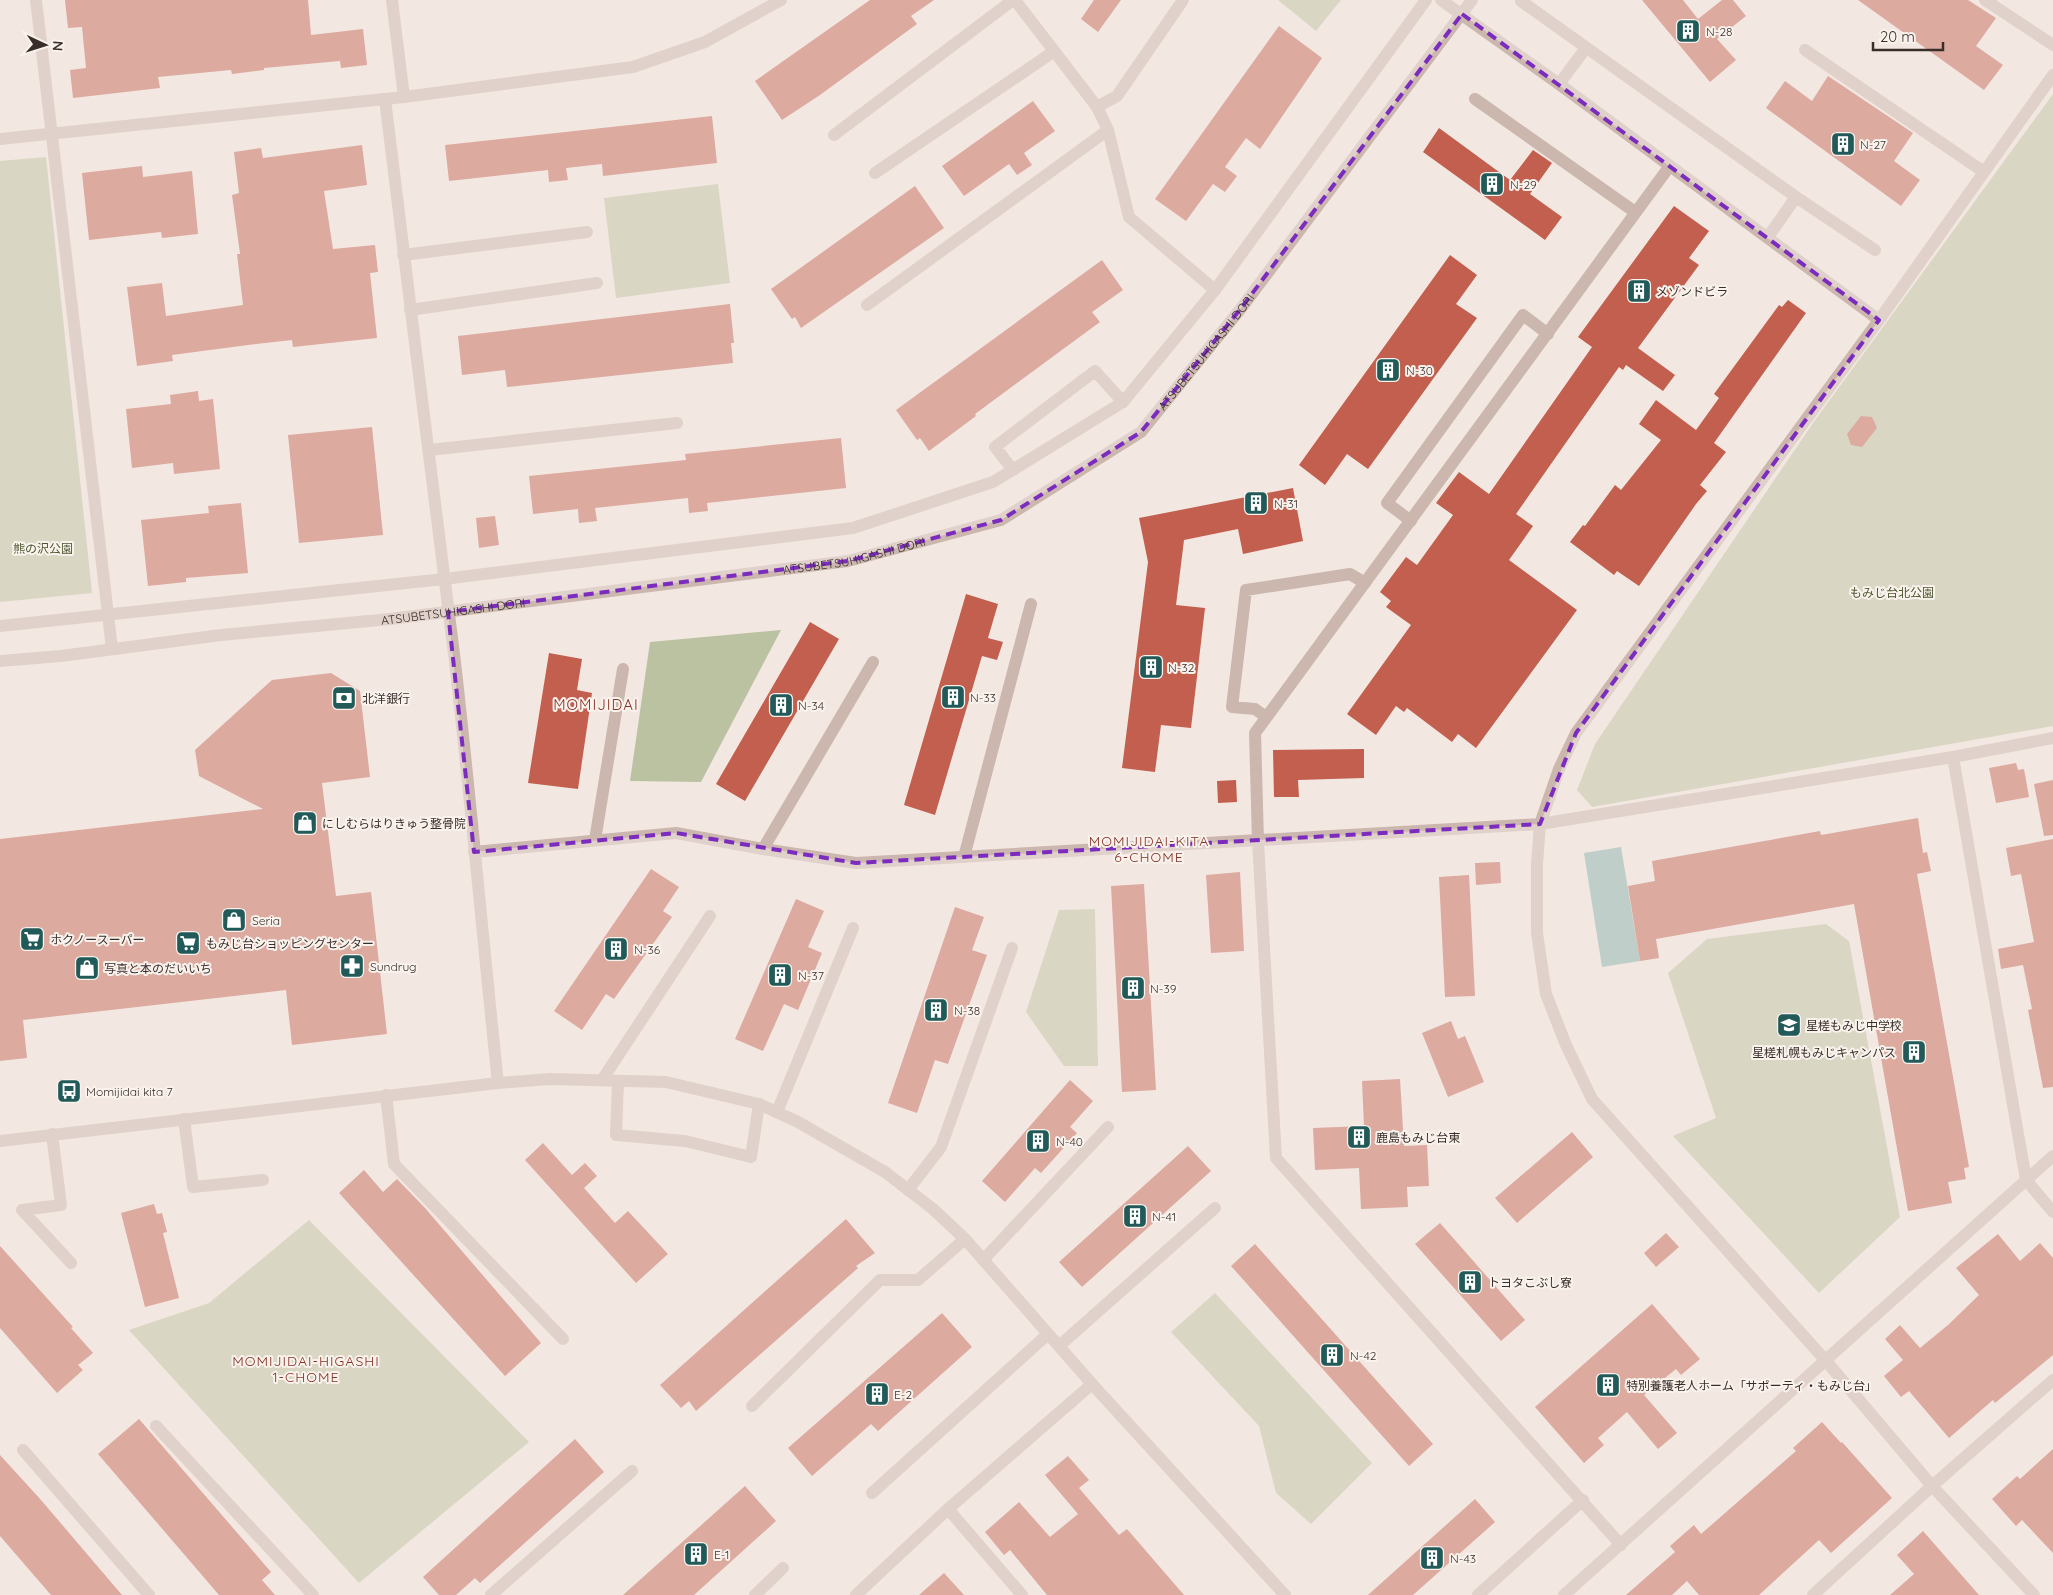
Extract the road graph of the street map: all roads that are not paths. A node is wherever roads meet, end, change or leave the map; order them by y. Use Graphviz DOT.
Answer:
graph roads {
  1 [pos="36,0"];
  2 [pos="392,0"];
  3 [pos="781,0"];
  4 [pos="1014,0"];
  5 [pos="1183,0"];
  6 [pos="1426,0"];
  7 [pos="1441,0"];
  8 [pos="1472,0"];
  9 [pos="1985,0"];
  10 [pos="1521,1"];
  11 [pos="1462,14"];
  12 [pos="2053,46"];
  13 [pos="1586,48"];
  14 [pos="1805,50"];
  15 [pos="1053,52"];
  16 [pos="2053,76"];
  17 [pos="1559,84"];
  18 [pos="404,97"];
  19 [pos="385,99"];
  20 [pos="1475,99"];
  21 [pos="1097,107"];
  22 [pos="1108,130"];
  23 [pos="50,133"];
  24 [pos="834,135"];
  25 [pos="0,138"];
  26 [pos="1669,167"];
  27 [pos="1984,172"];
  28 [pos="875,173"];
  29 [pos="1796,197"];
  30 [pos="1635,212"];
  31 [pos="587,232"];
  32 [pos="1768,237"];
  33 [pos="1876,250"];
  34 [pos="403,254"];
  35 [pos="597,283"];
  36 [pos="1215,290"];
  37 [pos="867,305"];
  38 [pos="410,310"];
  39 [pos="1879,320"];
  40 [pos="1548,334"];
  41 [pos="1123,402"];
  42 [pos="677,423"];
  43 [pos="429,450"];
  44 [pos="1013,470"];
  45 [pos="1411,520"];
  46 [pos="444,579"];
  47 [pos="1365,583"];
  48 [pos="1031,604"];
  49 [pos="448,612"];
  50 [pos="107,613"];
  51 [pos="0,626"];
  52 [pos="112,649"];
  53 [pos="0,661"];
  54 [pos="873,662"];
  55 [pos="623,669"];
  56 [pos="1266,717"];
  57 [pos="2053,738"];
  58 [pos="1954,757"];
  59 [pos="1540,824"];
  60 [pos="596,840"];
  61 [pos="1258,841"];
  62 [pos="763,849"];
  63 [pos="474,852"];
  64 [pos="964,857"];
  65 [pos="710,916"];
  66 [pos="853,928"];
  67 [pos="1012,948"];
  68 [pos="602,1080"];
  69 [pos="618,1081"];
  70 [pos="498,1083"];
  71 [pos="386,1096"];
  72 [pos="759,1104"];
  73 [pos="777,1112"];
  74 [pos="184,1119"];
  75 [pos="1108,1127"];
  76 [pos="52,1134"];
  77 [pos="0,1140"];
  78 [pos="2053,1156"];
  79 [pos="262,1180"];
  80 [pos="2026,1180"];
  81 [pos="908,1190"];
  82 [pos="1214,1208"];
  83 [pos="2053,1212"];
  84 [pos="965,1239"];
  85 [pos="983,1260"];
  86 [pos="71,1263"];
  87 [pos="1048,1334"];
  88 [pos="563,1339"];
  89 [pos="1059,1346"];
  90 [pos="1826,1361"];
  91 [pos="2053,1380"];
  92 [pos="1092,1384"];
  93 [pos="752,1406"];
  94 [pos="156,1426"];
  95 [pos="23,1450"];
  96 [pos="632,1471"];
  97 [pos="1932,1486"];
  98 [pos="872,1492"];
  99 [pos="1583,1500"];
  100 [pos="948,1509"];
  101 [pos="1621,1545"];
  102 [pos="783,1568"];
  103 [pos="149,1595"];
  104 [pos="314,1595"];
  105 [pos="492,1595"];
  106 [pos="755,1595"];
  107 [pos="856,1595"];
  108 [pos="1022,1595"];
  109 [pos="1285,1595"];
  110 [pos="1478,1595"];
  111 [pos="1564,1595"];
  112 [pos="1813,1595"];
  113 [pos="2034,1595"];
  1 -- 23 [label="street"];
  2 -- 18 [label="street"];
  3 -- 18 [label="street"];
  4 -- 15 [label="street"];
  4 -- 24 [label="street"];
  5 -- 21 [label="street"];
  6 -- 36 [label="street"];
  7 -- 11 [label="street"];
  8 -- 11 [label="street, ATSUBETSUHIGASHI DORI"];
  9 -- 12 [label="street"];
  10 -- 13 [label="street"];
  11 -- 17 [label="street"];
  11 -- 49 [label="street, ATSUBETSUHIGASHI DORI"];
  13 -- 17 [label="street"];
  13 -- 29 [label="street"];
  14 -- 27 [label="street"];
  15 -- 21 [label="street"];
  15 -- 28 [label="street"];
  16 -- 27 [label="street"];
  17 -- 26 [label="street"];
  18 -- 19 [label="street"];
  19 -- 23 [label="street"];
  19 -- 34 [label="street"];
  20 -- 30 [label="street"];
  21 -- 22 [label="street"];
  22 -- 36 [label="street"];
  22 -- 37 [label="street"];
  23 -- 25 [label="street"];
  23 -- 50 [label="street"];
  26 -- 30 [label="street"];
  26 -- 32 [label="street"];
  27 -- 39 [label="street"];
  29 -- 32 [label="street"];
  29 -- 33 [label="street"];
  30 -- 40 [label="street"];
  31 -- 34 [label="street"];
  32 -- 39 [label="street"];
  34 -- 38 [label="street"];
  35 -- 38 [label="street"];
  36 -- 41 [label="street"];
  38 -- 43 [label="street"];
  39 -- 59 [label="street"];
  40 -- 45 [label="street"];
  40 -- 45 [label="street"];
  41 -- 44 [label="street"];
  41 -- 44 [label="street"];
  42 -- 43 [label="street"];
  43 -- 46 [label="street"];
  44 -- 46 [label="street"];
  45 -- 47 [label="street"];
  46 -- 49 [label="street"];
  46 -- 50 [label="street"];
  47 -- 56 [label="street"];
  47 -- 56 [label="street"];
  48 -- 64 [label="street"];
  49 -- 52 [label="street, ATSUBETSUHIGASHI DORI"];
  49 -- 63 [label="street"];
  50 -- 51 [label="street"];
  50 -- 52 [label="street"];
  52 -- 53 [label="street, ATSUBETSUHIGASHI DORI"];
  54 -- 62 [label="street"];
  55 -- 60 [label="street"];
  56 -- 61 [label="street"];
  57 -- 58 [label="street"];
  58 -- 59 [label="street"];
  58 -- 80 [label="street"];
  59 -- 61 [label="street"];
  59 -- 90 [label="street"];
  60 -- 62 [label="street"];
  60 -- 63 [label="street"];
  61 -- 64 [label="street"];
  61 -- 99 [label="street"];
  62 -- 64 [label="street"];
  63 -- 70 [label="street"];
  65 -- 68 [label="street"];
  66 -- 73 [label="street"];
  67 -- 81 [label="street"];
  68 -- 69 [label="street"];
  68 -- 70 [label="street"];
  69 -- 72 [label="street"];
  69 -- 72 [label="street"];
  70 -- 71 [label="street"];
  71 -- 74 [label="street"];
  71 -- 88 [label="street"];
  72 -- 73 [label="street"];
  73 -- 81 [label="street"];
  74 -- 76 [label="street"];
  74 -- 79 [label="street"];
  75 -- 85 [label="street"];
  76 -- 77 [label="street"];
  76 -- 86 [label="street"];
  78 -- 80 [label="street"];
  80 -- 83 [label="street"];
  80 -- 90 [label="street"];
  81 -- 84 [label="street"];
  82 -- 89 [label="street"];
  84 -- 85 [label="street"];
  84 -- 93 [label="street"];
  85 -- 87 [label="street"];
  87 -- 89 [label="street"];
  87 -- 98 [label="street"];
  89 -- 92 [label="street"];
  90 -- 97 [label="street"];
  90 -- 101 [label="street"];
  91 -- 97 [label="street"];
  92 -- 100 [label="street"];
  92 -- 109 [label="street"];
  94 -- 104 [label="street"];
  95 -- 103 [label="street"];
  96 -- 105 [label="street"];
  97 -- 112 [label="street"];
  97 -- 113 [label="street"];
  99 -- 101 [label="street"];
  99 -- 110 [label="street"];
  100 -- 107 [label="street"];
  100 -- 108 [label="street"];
  101 -- 111 [label="street"];
  102 -- 106 [label="street"];
}
